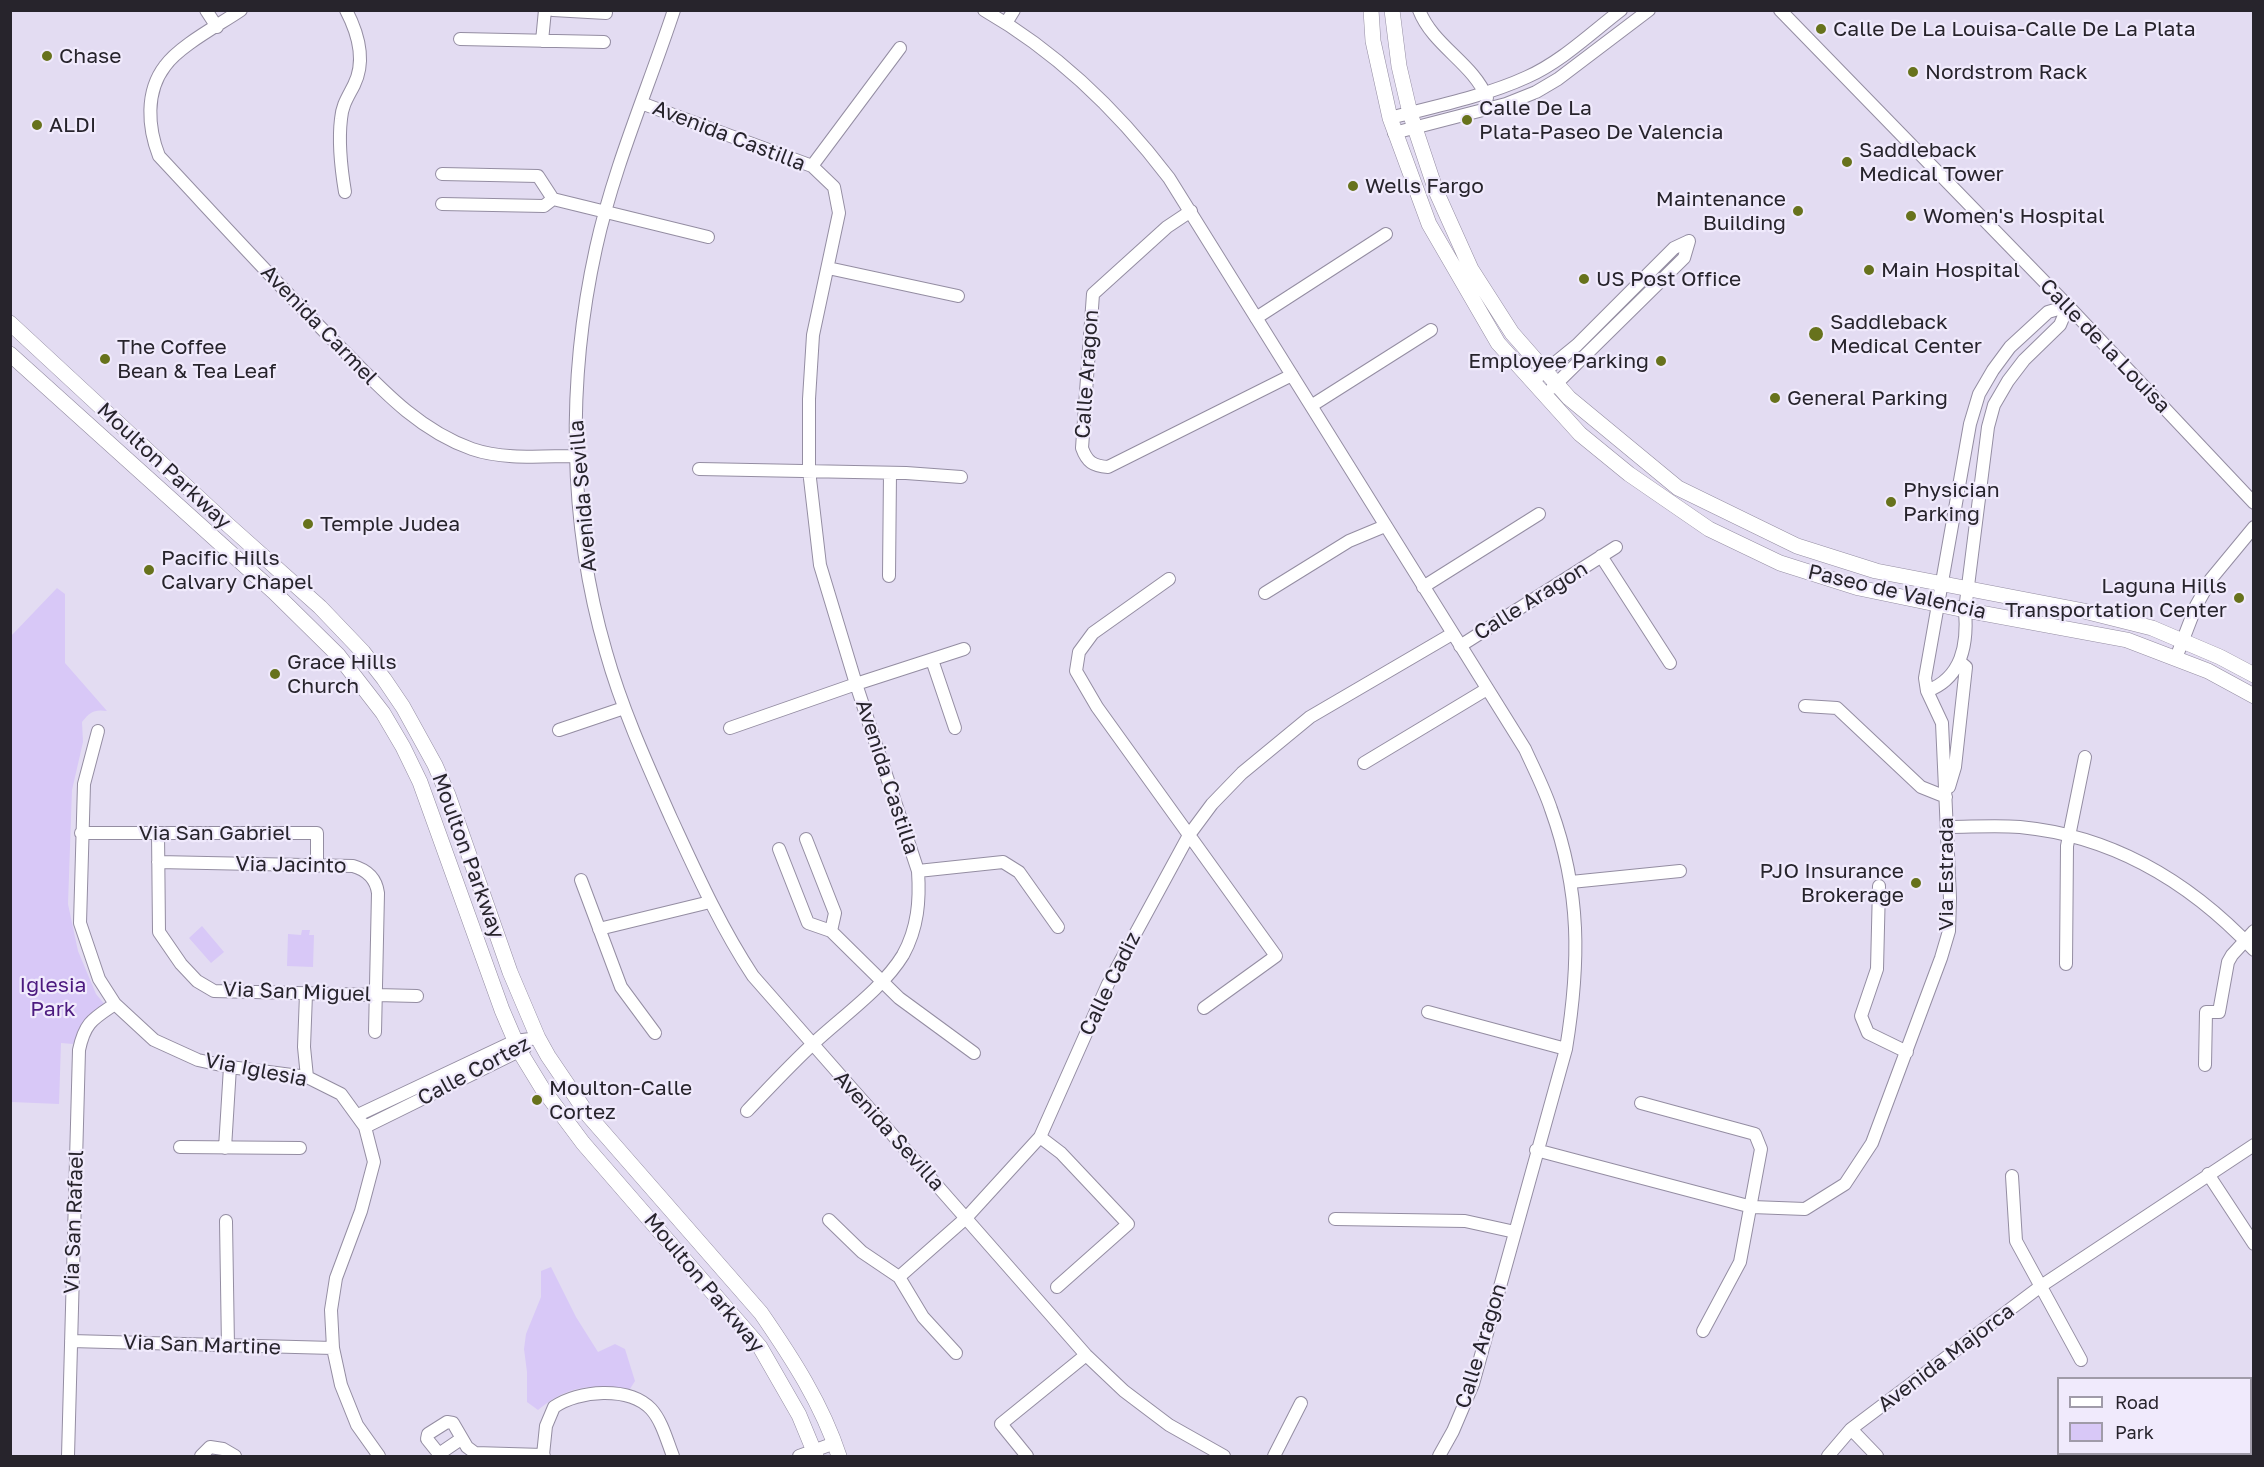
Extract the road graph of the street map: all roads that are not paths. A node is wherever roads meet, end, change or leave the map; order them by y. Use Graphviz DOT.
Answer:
graph roads {
  1 [pos="206,10"];
  2 [pos="241,10"];
  3 [pos="346,10"];
  4 [pos="545,10"];
  5 [pos="553,10"];
  6 [pos="674,10"];
  7 [pos="984,10"];
  8 [pos="1014,10"];
  9 [pos="1371,10"];
  10 [pos="1392,10"];
  11 [pos="1419,10"];
  12 [pos="1621,10"];
  13 [pos="1649,10"];
  14 [pos="1780,10"];
  15 [pos="606,13"];
  16 [pos="1006,23"];
  17 [pos="217,27"];
  18 [pos="460,39"];
  19 [pos="542,41"];
  20 [pos="604,42"];
  21 [pos="900,48"];
  22 [pos="1484,92"];
  23 [pos="641,103"];
  24 [pos="1491,108"];
  25 [pos="1410,113"];
  26 [pos="1392,126"];
  27 [pos="1414,128"];
  28 [pos="812,166"];
  29 [pos="442,174"];
  30 [pos="345,192"];
  31 [pos="553,199"];
  32 [pos="442,204"];
  33 [pos="606,211"];
  34 [pos="1191,211"];
  35 [pos="1386,234"];
  36 [pos="708,237"];
  37 [pos="828,268"];
  38 [pos="958,296"];
  39 [pos="2068,306"];
  40 [pos="1256,318"];
  41 [pos="10,324"];
  42 [pos="1431,330"];
  43 [pos="10,354"];
  44 [pos="1545,371"];
  45 [pos="1292,375"];
  46 [pos="1533,382"];
  47 [pos="1550,389"];
  48 [pos="1311,406"];
  49 [pos="576,456"];
  50 [pos="699,469"];
  51 [pos="809,470"];
  52 [pos="890,473"];
  53 [pos="961,477"];
  54 [pos="2253,503"];
  55 [pos="1539,514"];
  56 [pos="227,524"];
  57 [pos="1385,526"];
  58 [pos="2253,527"];
  59 [pos="217,541"];
  60 [pos="1616,547"];
  61 [pos="1601,556"];
  62 [pos="889,576"];
  63 [pos="1169,579"];
  64 [pos="1943,583"];
  65 [pos="1423,587"];
  66 [pos="1967,588"];
  67 [pos="1265,593"];
  68 [pos="1939,605"];
  69 [pos="1965,610"];
  70 [pos="1452,634"];
  71 [pos="2184,640"];
  72 [pos="1460,645"];
  73 [pos="964,649"];
  74 [pos="2176,658"];
  75 [pos="932,660"];
  76 [pos="1960,662"];
  77 [pos="1670,663"];
  78 [pos="2253,675"];
  79 [pos="856,684"];
  80 [pos="1487,689"];
  81 [pos="1927,691"];
  82 [pos="2253,696"];
  83 [pos="1805,706"];
  84 [pos="624,708"];
  85 [pos="730,728"];
  86 [pos="955,728"];
  87 [pos="560,730"];
  88 [pos="98,731"];
  89 [pos="2085,757"];
  90 [pos="1364,763"];
  91 [pos="1946,797"];
  92 [pos="1947,827"];
  93 [pos="81,833"];
  94 [pos="158,833"];
  95 [pos="1189,835"];
  96 [pos="2068,835"];
  97 [pos="806,839"];
  98 [pos="779,849"];
  99 [pos="158,862"];
  100 [pos="317,866"];
  101 [pos="918,871"];
  102 [pos="1680,871"];
  103 [pos="581,880"];
  104 [pos="1571,882"];
  105 [pos="1879,886"];
  106 [pos="710,902"];
  107 [pos="1058,927"];
  108 [pos="599,928"];
  109 [pos="831,931"];
  110 [pos="2253,931"];
  111 [pos="2249,945"];
  112 [pos="2066,964"];
  113 [pos="883,981"];
  114 [pos="306,994"];
  115 [pos="376,995"];
  116 [pos="417,996"];
  117 [pos="115,1004"];
  118 [pos="1204,1008"];
  119 [pos="1428,1012"];
  120 [pos="375,1032"];
  121 [pos="655,1033"];
  122 [pos="538,1038"];
  123 [pos="812,1045"];
  124 [pos="518,1046"];
  125 [pos="1566,1049"];
  126 [pos="1907,1052"];
  127 [pos="974,1053"];
  128 [pos="2205,1065"];
  129 [pos="230,1067"];
  130 [pos="308,1077"];
  131 [pos="1641,1103"];
  132 [pos="747,1110"];
  133 [pos="358,1115"];
  134 [pos="365,1127"];
  135 [pos="1040,1137"];
  136 [pos="2253,1145"];
  137 [pos="180,1147"];
  138 [pos="225,1148"];
  139 [pos="300,1148"];
  140 [pos="1536,1150"];
  141 [pos="2208,1174"];
  142 [pos="2012,1176"];
  143 [pos="1752,1208"];
  144 [pos="966,1218"];
  145 [pos="1335,1219"];
  146 [pos="829,1220"];
  147 [pos="226,1221"];
  148 [pos="1515,1232"];
  149 [pos="2253,1244"];
  150 [pos="899,1277"];
  151 [pos="1057,1287"];
  152 [pos="2041,1287"];
  153 [pos="1703,1331"];
  154 [pos="71,1341"];
  155 [pos="228,1347"];
  156 [pos="333,1348"];
  157 [pos="956,1353"];
  158 [pos="1086,1355"];
  159 [pos="2081,1360"];
  160 [pos="1301,1403"];
  161 [pos="1851,1429"];
  162 [pos="461,1439"];
  163 [pos="837,1450"];
  164 [pos="810,1455"];
  165 [pos="68,1456"];
  166 [pos="201,1456"];
  167 [pos="235,1456"];
  168 [pos="379,1456"];
  169 [pos="543,1456"];
  170 [pos="673,1456"];
  171 [pos="1028,1456"];
  172 [pos="1224,1456"];
  173 [pos="1274,1456"];
  174 [pos="1439,1456"];
  175 [pos="1828,1456"];
  176 [pos="1877,1456"];
  1 -- 17 [label="street"];
  2 -- 17 [label="street"];
  3 -- 30 [label="street"];
  4 -- 19 [label="street"];
  5 -- 15 [label="street"];
  6 -- 23 [label="street, Avenida Sevilla"];
  7 -- 16 [label="street, Calle Aragon"];
  8 -- 16 [label="street"];
  9 -- 26 [label="main road, Paseo de Valencia"];
  10 -- 25 [label="main road, Paseo de Valencia"];
  11 -- 22 [label="street"];
  12 -- 22 [label="street"];
  13 -- 24 [label="street"];
  14 -- 39 [label="street, Calle de la Louisa"];
  16 -- 34 [label="street, Calle Aragon"];
  17 -- 49 [label="street, Avenida Carmel"];
  18 -- 19 [label="street"];
  19 -- 20 [label="street"];
  21 -- 28 [label="street"];
  22 -- 24 [label="street"];
  22 -- 25 [label="street"];
  23 -- 28 [label="street, Avenida Castilla"];
  23 -- 33 [label="street, Avenida Sevilla"];
  24 -- 27 [label="street"];
  25 -- 26 [label="street"];
  25 -- 27 [label="main road, Paseo de Valencia"];
  26 -- 27 [label="street"];
  26 -- 46 [label="main road, Paseo de Valencia"];
  27 -- 44 [label="main road, Paseo de Valencia"];
  28 -- 37 [label="street, Avenida Castilla"];
  29 -- 31 [label="street"];
  31 -- 32 [label="street"];
  31 -- 33 [label="street"];
  33 -- 36 [label="street"];
  33 -- 49 [label="street, Avenida Sevilla"];
  34 -- 40 [label="street, Calle Aragon"];
  34 -- 45 [label="street, Calle Aragon"];
  35 -- 40 [label="street"];
  37 -- 38 [label="street"];
  37 -- 51 [label="street, Avenida Castilla"];
  39 -- 54 [label="street, Calle de la Louisa"];
  39 -- 64 [label="street, Via Estrada"];
  39 -- 66 [label="street, Via Estrada"];
  40 -- 45 [label="street, Calle Aragon"];
  41 -- 56 [label="main road, Moulton Parkway"];
  42 -- 48 [label="street"];
  43 -- 59 [label="main road, Moulton Parkway"];
  44 -- 46 [label="street"];
  44 -- 47 [label="main road, Paseo de Valencia"];
  44 -- 47 [label="street"];
  45 -- 48 [label="street, Calle Aragon"];
  46 -- 47 [label="main road, Paseo de Valencia"];
  47 -- 64 [label="main road, Paseo de Valencia"];
  47 -- 68 [label="main road, Paseo de Valencia"];
  48 -- 57 [label="street, Calle Aragon"];
  49 -- 84 [label="street, Avenida Sevilla"];
  50 -- 51 [label="street"];
  51 -- 52 [label="street"];
  51 -- 79 [label="street, Avenida Castilla"];
  52 -- 53 [label="street"];
  52 -- 62 [label="street"];
  55 -- 65 [label="street"];
  56 -- 59 [label="main road"];
  56 -- 122 [label="main road, Moulton Parkway"];
  57 -- 65 [label="street, Calle Aragon"];
  57 -- 67 [label="street"];
  58 -- 71 [label="street"];
  59 -- 124 [label="main road, Moulton Parkway"];
  60 -- 61 [label="street, Calle Aragon"];
  61 -- 72 [label="street, Calle Aragon"];
  61 -- 77 [label="street, Calle Aragon"];
  63 -- 95 [label="street"];
  64 -- 66 [label="main road, Paseo de Valencia"];
  64 -- 68 [label="street, Via Estrada"];
  65 -- 70 [label="street, Calle Aragon"];
  66 -- 69 [label="street, Via Estrada"];
  66 -- 71 [label="main road, Paseo de Valencia"];
  68 -- 69 [label="main road, Paseo de Valencia"];
  68 -- 81 [label="street, Via Estrada"];
  69 -- 74 [label="main road, Paseo de Valencia"];
  69 -- 76 [label="street, Via Estrada"];
  70 -- 72 [label="street, Calle Aragon"];
  70 -- 95 [label="street, Calle Cadiz"];
  71 -- 74 [label="street"];
  71 -- 78 [label="main road, Paseo de Valencia"];
  72 -- 80 [label="street, Calle Aragon"];
  73 -- 75 [label="street, Avenida Castilla"];
  74 -- 82 [label="main road, Paseo de Valencia"];
  75 -- 79 [label="street, Avenida Castilla"];
  75 -- 86 [label="street"];
  76 -- 81 [label="street"];
  76 -- 91 [label="street, Via Estrada"];
  79 -- 85 [label="street, Avenida Castilla"];
  79 -- 101 [label="street, Avenida Castilla"];
  80 -- 90 [label="street"];
  80 -- 104 [label="street, Calle Aragon"];
  81 -- 91 [label="street, Via Estrada"];
  83 -- 91 [label="street, Via Estrada"];
  84 -- 87 [label="street"];
  84 -- 106 [label="street, Avenida Sevilla"];
  88 -- 93 [label="street, Via Iglesia"];
  89 -- 96 [label="street"];
  91 -- 92 [label="street, Via Estrada"];
  92 -- 96 [label="street"];
  92 -- 126 [label="street, Via Estrada"];
  93 -- 94 [label="street, Via San Gabriel"];
  93 -- 117 [label="street, Via Iglesia"];
  94 -- 99 [label="street, Via San Miguel"];
  94 -- 100 [label="street, Via San Gabriel"];
  95 -- 118 [label="street"];
  95 -- 135 [label="street, Calle Cadiz"];
  96 -- 111 [label="street"];
  96 -- 112 [label="street"];
  97 -- 109 [label="street"];
  98 -- 109 [label="street"];
  99 -- 100 [label="street, Via Jacinto"];
  99 -- 114 [label="street, Via San Miguel"];
  100 -- 115 [label="street, Via Jacinto"];
  101 -- 107 [label="street, Avenida Castilla"];
  101 -- 113 [label="street, Avenida Castilla"];
  102 -- 104 [label="street"];
  103 -- 108 [label="street"];
  104 -- 125 [label="street, Calle Aragon"];
  105 -- 126 [label="street"];
  106 -- 108 [label="street"];
  106 -- 123 [label="street, Avenida Sevilla"];
  108 -- 121 [label="street"];
  109 -- 113 [label="street"];
  110 -- 111 [label="street"];
  111 -- 128 [label="street"];
  113 -- 123 [label="street, Avenida Castilla"];
  113 -- 127 [label="street"];
  114 -- 115 [label="street, Via San Miguel"];
  114 -- 130 [label="street"];
  115 -- 116 [label="street, Via San Miguel"];
  115 -- 120 [label="street, Via Jacinto"];
  117 -- 129 [label="street, Via Iglesia"];
  117 -- 154 [label="street, Via San Rafael"];
  119 -- 125 [label="street"];
  122 -- 124 [label="street, Calle Cortez"];
  122 -- 163 [label="main road, Moulton Parkway"];
  123 -- 132 [label="street"];
  123 -- 144 [label="street, Avenida Sevilla"];
  124 -- 133 [label="street, Calle Cortez"];
  124 -- 134 [label="street, Calle Cortez"];
  124 -- 164 [label="main road, Moulton Parkway"];
  125 -- 140 [label="street, Calle Aragon"];
  126 -- 143 [label="street, Via Estrada"];
  129 -- 130 [label="street, Via Iglesia"];
  129 -- 138 [label="street"];
  130 -- 133 [label="street, Via Iglesia"];
  131 -- 143 [label="street"];
  133 -- 134 [label="street, Via Iglesia"];
  134 -- 156 [label="street, Via Iglesia"];
  135 -- 144 [label="street, Calle Cadiz"];
  135 -- 151 [label="street"];
  136 -- 141 [label="street, Avenida Majorca"];
  137 -- 138 [label="street"];
  138 -- 139 [label="street"];
  140 -- 143 [label="street, Via Estrada"];
  140 -- 148 [label="street, Calle Aragon"];
  141 -- 149 [label="street"];
  141 -- 152 [label="street, Avenida Majorca"];
  142 -- 152 [label="street"];
  143 -- 153 [label="street"];
  144 -- 150 [label="street"];
  144 -- 158 [label="street, Avenida Sevilla"];
  145 -- 148 [label="street"];
  146 -- 150 [label="street"];
  147 -- 155 [label="street"];
  148 -- 174 [label="street, Calle Aragon"];
  150 -- 157 [label="street"];
  152 -- 159 [label="street"];
  152 -- 161 [label="street, Avenida Majorca"];
  154 -- 155 [label="street, Via San Martine"];
  154 -- 165 [label="street, Via San Rafael"];
  155 -- 156 [label="street, Via San Martine"];
  156 -- 168 [label="street, Via Iglesia"];
  158 -- 171 [label="street"];
  158 -- 172 [label="street, Avenida Sevilla"];
  160 -- 173 [label="street"];
  161 -- 175 [label="street, Avenida Majorca"];
  161 -- 176 [label="street"];
  162 -- 162 [label="street"];
  162 -- 169 [label="street"];
  163 -- 164 [label="street"];
  166 -- 167 [label="street"];
  169 -- 170 [label="street"];
}
